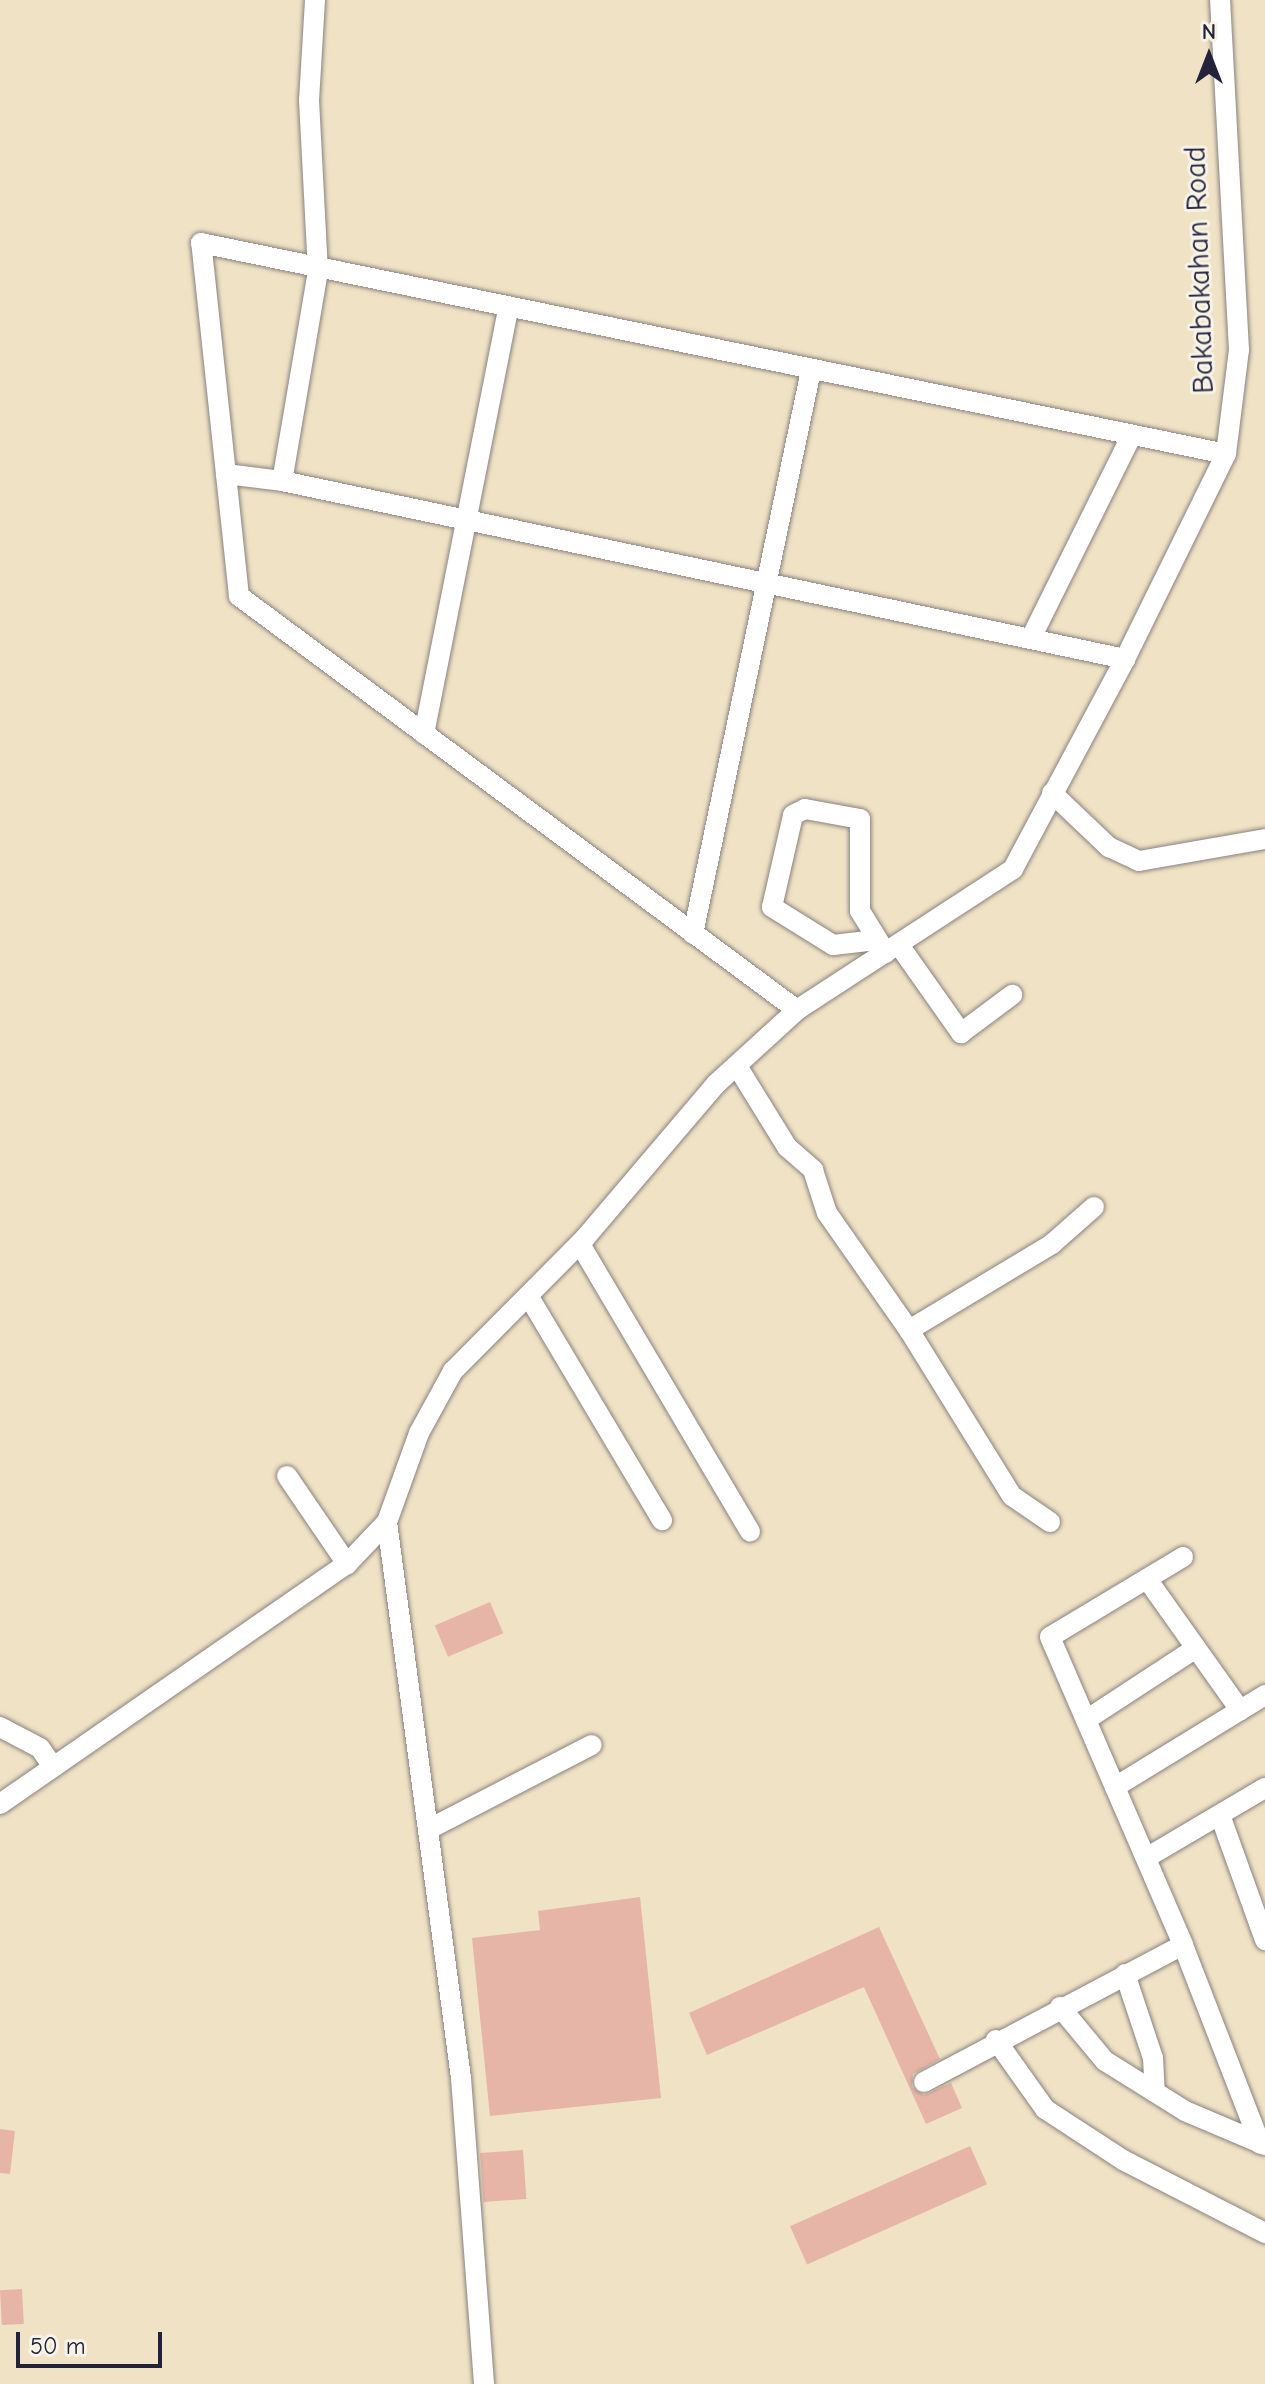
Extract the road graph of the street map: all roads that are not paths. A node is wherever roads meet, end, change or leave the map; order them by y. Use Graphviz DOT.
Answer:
graph roads {
  1 [pos="315,0"];
  2 [pos="1220,0"];
  3 [pos="318,271"];
  4 [pos="508,309"];
  5 [pos="811,370"];
  6 [pos="1131,437"];
  7 [pos="1226,454"];
  8 [pos="226,474"];
  9 [pos="282,481"];
  10 [pos="469,523"];
  11 [pos="767,586"];
  12 [pos="1032,636"];
  13 [pos="1125,659"];
  14 [pos="424,734"];
  15 [pos="1052,793"];
  16 [pos="1265,839"];
  17 [pos="693,934"];
  18 [pos="887,946"];
  19 [pos="1012,995"];
  20 [pos="797,1010"];
  21 [pos="737,1066"];
  22 [pos="1094,1207"];
  23 [pos="580,1244"];
  24 [pos="529,1297"];
  25 [pos="909,1330"];
  26 [pos="287,1476"];
  27 [pos="662,1520"];
  28 [pos="387,1522"];
  29 [pos="1050,1522"];
  30 [pos="750,1531"];
  31 [pos="1183,1557"];
  32 [pos="347,1564"];
  33 [pos="1147,1579"];
  34 [pos="1196,1648"];
  35 [pos="1265,1695"];
  36 [pos="1240,1710"];
  37 [pos="1086,1720"];
  38 [pos="0,1727"];
  39 [pos="592,1745"];
  40 [pos="52,1765"];
  41 [pos="1115,1787"];
  42 [pos="1265,1788"];
  43 [pos="0,1804"];
  44 [pos="1220,1815"];
  45 [pos="429,1829"];
  46 [pos="1146,1858"];
  47 [pos="1265,1940"];
  48 [pos="1183,1945"];
  49 [pos="1125,1974"];
  50 [pos="1060,2007"];
  51 [pos="996,2040"];
  52 [pos="924,2082"];
  53 [pos="1155,2092"];
  54 [pos="1262,2144"];
  55 [pos="1265,2233"];
  56 [pos="484,2384"];
  1 -- 3 [label="street"];
  2 -- 7 [label="street, Bakabakahan Road"];
  3 -- 4 [label="street"];
  3 -- 8 [label="street"];
  3 -- 9 [label="street"];
  4 -- 5 [label="street"];
  4 -- 10 [label="street"];
  5 -- 6 [label="street"];
  5 -- 11 [label="street"];
  6 -- 7 [label="street"];
  6 -- 12 [label="street"];
  7 -- 13 [label="street, Bakabakahan Road"];
  8 -- 9 [label="street"];
  8 -- 14 [label="street"];
  9 -- 10 [label="street"];
  10 -- 11 [label="street"];
  10 -- 14 [label="street"];
  11 -- 12 [label="street"];
  11 -- 17 [label="street"];
  12 -- 13 [label="street"];
  13 -- 15 [label="street, Bakabakahan Road"];
  14 -- 17 [label="street"];
  15 -- 16 [label="street"];
  15 -- 18 [label="street, Bakabakahan Road"];
  17 -- 20 [label="street"];
  18 -- 18 [label="street"];
  18 -- 19 [label="street"];
  18 -- 20 [label="street, Bakabakahan Road"];
  20 -- 21 [label="street, Bakabakahan Road"];
  21 -- 23 [label="street, Bakabakahan Road"];
  21 -- 25 [label="street"];
  22 -- 25 [label="street"];
  23 -- 24 [label="street, Bakabakahan Road"];
  23 -- 30 [label="street"];
  24 -- 27 [label="street"];
  24 -- 28 [label="street, Bakabakahan Road"];
  25 -- 29 [label="street"];
  26 -- 32 [label="street"];
  28 -- 32 [label="street"];
  28 -- 45 [label="street"];
  31 -- 33 [label="street"];
  32 -- 40 [label="street"];
  33 -- 34 [label="street"];
  33 -- 37 [label="street"];
  34 -- 36 [label="street"];
  34 -- 37 [label="street"];
  35 -- 36 [label="street"];
  36 -- 41 [label="street"];
  37 -- 41 [label="street"];
  38 -- 40 [label="street"];
  39 -- 45 [label="street"];
  40 -- 43 [label="street"];
  41 -- 46 [label="street"];
  42 -- 44 [label="street"];
  44 -- 46 [label="street"];
  44 -- 47 [label="street"];
  45 -- 56 [label="street"];
  46 -- 48 [label="street"];
  48 -- 49 [label="street"];
  48 -- 54 [label="street"];
  49 -- 50 [label="street"];
  49 -- 53 [label="street"];
  50 -- 51 [label="street"];
  50 -- 53 [label="street"];
  51 -- 52 [label="street"];
  51 -- 55 [label="street"];
  53 -- 54 [label="street"];
}
